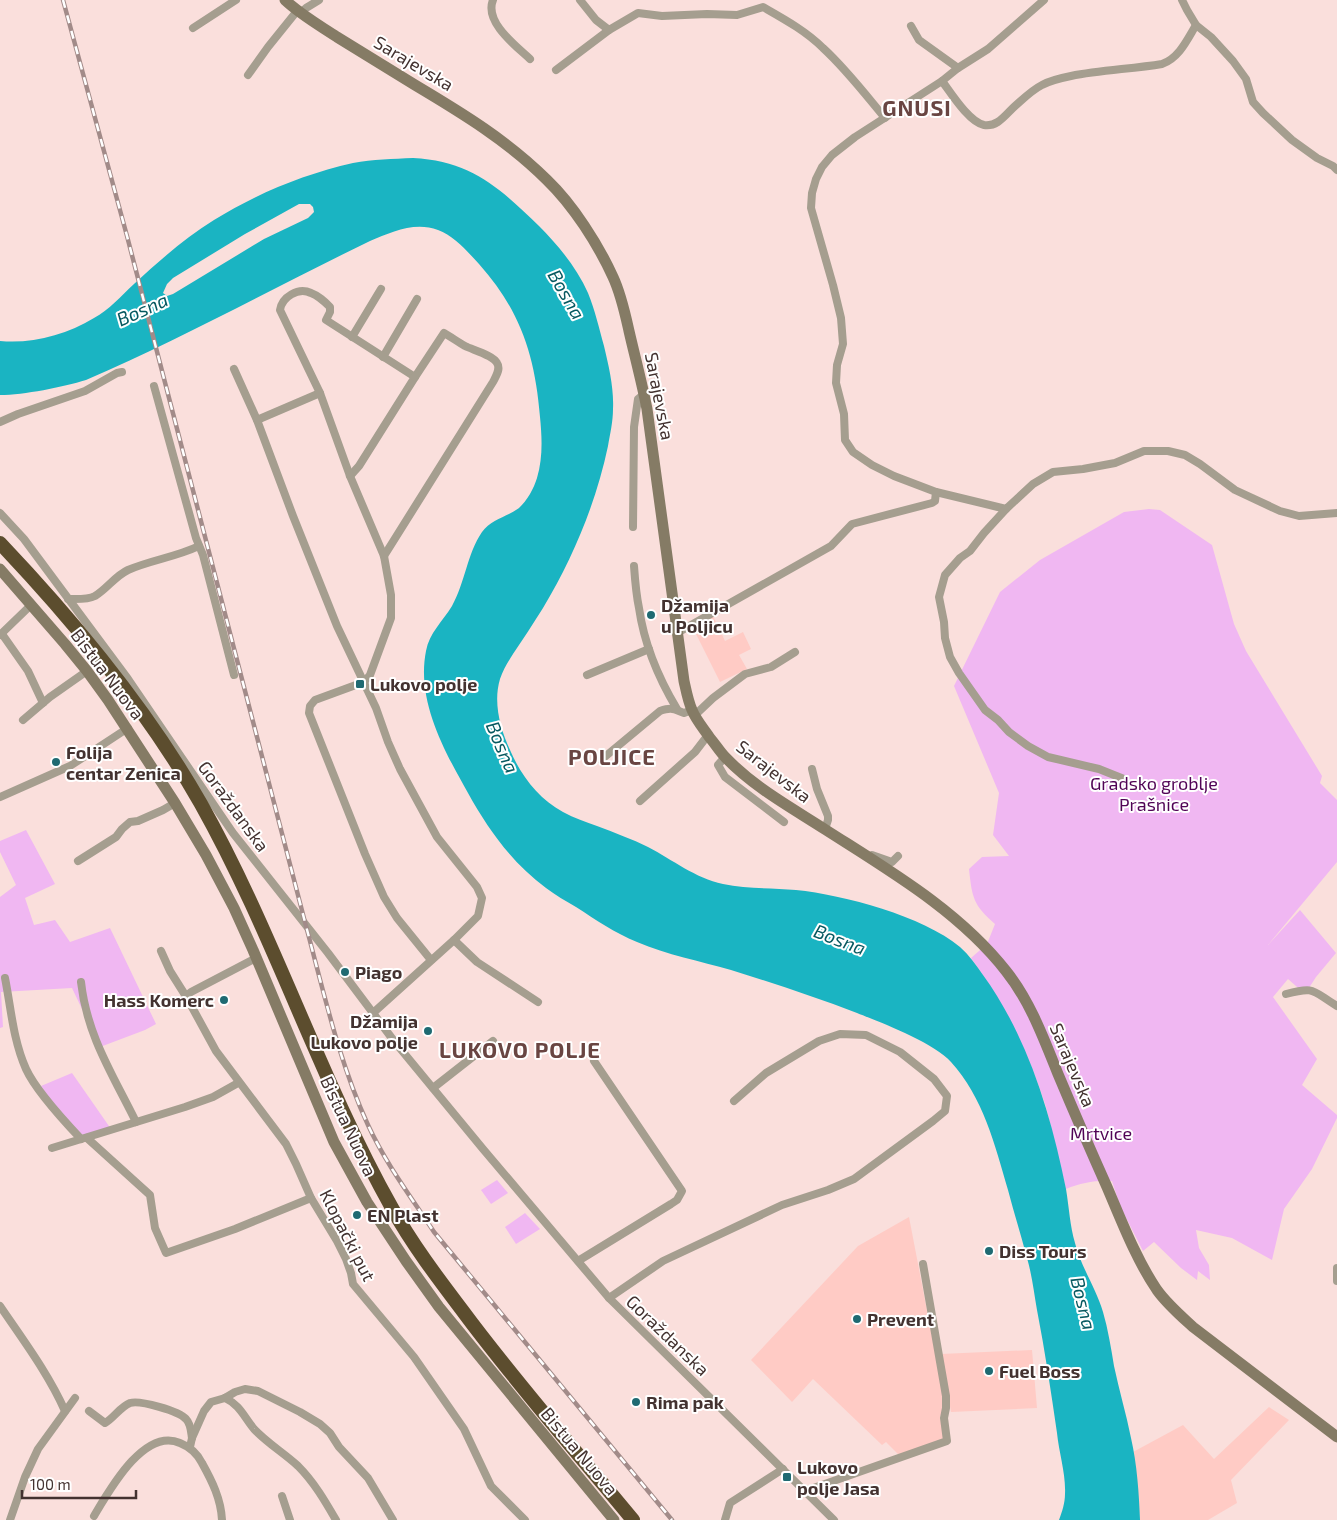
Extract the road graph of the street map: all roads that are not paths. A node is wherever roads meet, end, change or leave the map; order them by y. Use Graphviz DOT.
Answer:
graph roads {
  1 [pos="236,0"];
  2 [pos="285,0"];
  3 [pos="319,0"];
  4 [pos="493,0"];
  5 [pos="580,0"];
  6 [pos="1044,0"];
  7 [pos="1182,0"];
  8 [pos="765,4"];
  9 [pos="299,12"];
  10 [pos="1196,25"];
  11 [pos="910,26"];
  12 [pos="193,28"];
  13 [pos="609,30"];
  14 [pos="530,58"];
  15 [pos="958,68"];
  16 [pos="556,70"];
  17 [pos="248,75"];
  18 [pos="942,81"];
  19 [pos="885,118"];
  20 [pos="1337,170"];
  21 [pos="381,289"];
  22 [pos="417,299"];
  23 [pos="352,337"];
  24 [pos="382,357"];
  25 [pos="234,369"];
  26 [pos="122,372"];
  27 [pos="415,377"];
  28 [pos="154,386"];
  29 [pos="320,393"];
  30 [pos="644,394"];
  31 [pos="257,420"];
  32 [pos="0,422"];
  33 [pos="350,476"];
  34 [pos="936,492"];
  35 [pos="1006,509"];
  36 [pos="0,513"];
  37 [pos="1337,513"];
  38 [pos="634,527"];
  39 [pos="0,543"];
  40 [pos="199,546"];
  41 [pos="384,556"];
  42 [pos="634,566"];
  43 [pos="0,569"];
  44 [pos="68,599"];
  45 [pos="31,605"];
  46 [pos="677,632"];
  47 [pos="1,635"];
  48 [pos="649,649"];
  49 [pos="795,652"];
  50 [pos="87,671"];
  51 [pos="234,675"];
  52 [pos="587,675"];
  53 [pos="364,682"];
  54 [pos="43,703"];
  55 [pos="677,709"];
  56 [pos="693,713"];
  57 [pos="23,720"];
  58 [pos="128,728"];
  59 [pos="708,735"];
  60 [pos="725,757"];
  61 [pos="601,760"];
  62 [pos="812,769"];
  63 [pos="1124,779"];
  64 [pos="0,797"];
  65 [pos="640,801"];
  66 [pos="175,803"];
  67 [pos="784,822"];
  68 [pos="825,829"];
  69 [pos="898,856"];
  70 [pos="869,858"];
  71 [pos="78,861"];
  72 [pos="454,940"];
  73 [pos="161,951"];
  74 [pos="256,958"];
  75 [pos="431,960"];
  76 [pos="4,978"];
  77 [pos="81,982"];
  78 [pos="1286,994"];
  79 [pos="186,996"];
  80 [pos="538,1002"];
  81 [pos="1337,1006"];
  82 [pos="373,1013"];
  83 [pos="493,1041"];
  84 [pos="594,1061"];
  85 [pos="238,1083"];
  86 [pos="433,1088"];
  87 [pos="734,1101"];
  88 [pos="136,1122"];
  89 [pos="84,1138"];
  90 [pos="52,1148"];
  91 [pos="312,1198"];
  92 [pos="578,1261"];
  93 [pos="923,1264"];
  94 [pos="1337,1268"];
  95 [pos="1337,1281"];
  96 [pos="609,1298"];
  97 [pos="0,1306"];
  98 [pos="75,1398"];
  99 [pos="226,1398"];
  100 [pos="65,1411"];
  101 [pos="89,1411"];
  102 [pos="1335,1431"];
  103 [pos="192,1438"];
  104 [pos="190,1447"];
  105 [pos="783,1470"];
  106 [pos="805,1491"];
  107 [pos="282,1496"];
  108 [pos="94,1516"];
  109 [pos="10,1520"];
  110 [pos="222,1520"];
  111 [pos="290,1520"];
  112 [pos="336,1520"];
  113 [pos="393,1520"];
  114 [pos="525,1520"];
  115 [pos="614,1520"];
  116 [pos="634,1520"];
  117 [pos="725,1520"];
  118 [pos="834,1520"];
  1 -- 12 [label="street"];
  2 -- 9 [label="main road, Sarajevska"];
  3 -- 9 [label="street"];
  4 -- 14 [label="street"];
  5 -- 13 [label="street"];
  6 -- 15 [label="street"];
  7 -- 10 [label="street"];
  8 -- 13 [label="street"];
  8 -- 19 [label="street"];
  9 -- 17 [label="street"];
  9 -- 30 [label="main road, Sarajevska"];
  10 -- 18 [label="street"];
  10 -- 20 [label="street"];
  11 -- 15 [label="street"];
  13 -- 16 [label="street"];
  15 -- 18 [label="street"];
  18 -- 19 [label="street"];
  19 -- 34 [label="street"];
  21 -- 23 [label="street"];
  22 -- 24 [label="street"];
  23 -- 24 [label="street"];
  23 -- 29 [label="street"];
  24 -- 27 [label="street"];
  25 -- 31 [label="street"];
  26 -- 32 [label="street"];
  27 -- 33 [label="street"];
  27 -- 41 [label="street"];
  28 -- 40 [label="street"];
  29 -- 31 [label="street"];
  29 -- 33 [label="street"];
  30 -- 38 [label="street"];
  30 -- 46 [label="main road, Sarajevska"];
  31 -- 53 [label="street"];
  33 -- 41 [label="street"];
  34 -- 35 [label="street"];
  34 -- 46 [label="street"];
  35 -- 37 [label="street"];
  35 -- 63 [label="street"];
  36 -- 44 [label="street, Goraždanska"];
  39 -- 116 [label="highway"];
  40 -- 44 [label="street"];
  40 -- 51 [label="street"];
  41 -- 53 [label="street"];
  42 -- 48 [label="street"];
  43 -- 45 [label="main road, Bistua Nuova"];
  44 -- 82 [label="street, Goraždanska"];
  45 -- 47 [label="street"];
  45 -- 50 [label="main road, Bistua Nuova"];
  46 -- 56 [label="main road, Sarajevska"];
  47 -- 54 [label="street"];
  48 -- 52 [label="street"];
  48 -- 55 [label="street"];
  49 -- 56 [label="street"];
  50 -- 54 [label="street"];
  50 -- 58 [label="main road, Bistua Nuova"];
  53 -- 72 [label="street"];
  53 -- 75 [label="street"];
  54 -- 57 [label="street"];
  55 -- 56 [label="street"];
  55 -- 61 [label="street"];
  56 -- 59 [label="main road, Sarajevska"];
  58 -- 64 [label="street"];
  58 -- 66 [label="main road, Bistua Nuova"];
  59 -- 60 [label="main road, Sarajevska"];
  59 -- 65 [label="street"];
  60 -- 67 [label="street"];
  60 -- 68 [label="main road, Sarajevska"];
  62 -- 68 [label="street"];
  66 -- 71 [label="street"];
  66 -- 74 [label="main road, Bistua Nuova"];
  68 -- 70 [label="main road, Sarajevska"];
  69 -- 70 [label="street"];
  70 -- 102 [label="main road, Sarajevska"];
  72 -- 75 [label="street"];
  72 -- 80 [label="street"];
  73 -- 79 [label="street, Klopački put"];
  74 -- 79 [label="street"];
  74 -- 115 [label="main road, Bistua Nuova"];
  75 -- 82 [label="street"];
  76 -- 89 [label="street"];
  77 -- 88 [label="street"];
  78 -- 81 [label="street"];
  79 -- 85 [label="street, Klopački put"];
  82 -- 86 [label="street, Goraždanska"];
  83 -- 86 [label="street"];
  84 -- 92 [label="street"];
  85 -- 88 [label="street"];
  85 -- 91 [label="street, Klopački put"];
  86 -- 92 [label="street, Goraždanska"];
  87 -- 96 [label="street"];
  88 -- 89 [label="street"];
  89 -- 90 [label="street"];
  89 -- 91 [label="street"];
  91 -- 114 [label="street, Klopački put"];
  92 -- 96 [label="street, Goraždanska"];
  93 -- 106 [label="street"];
  94 -- 95 [label="street"];
  96 -- 105 [label="street, Goraždanska"];
  97 -- 100 [label="street"];
  98 -- 100 [label="street"];
  99 -- 103 [label="street"];
  99 -- 112 [label="street"];
  99 -- 113 [label="street"];
  100 -- 109 [label="street"];
  101 -- 103 [label="street"];
  103 -- 104 [label="street"];
  104 -- 108 [label="street"];
  104 -- 110 [label="street"];
  105 -- 106 [label="street, Goraždanska"];
  105 -- 117 [label="street"];
  106 -- 118 [label="street, Goraždanska"];
  107 -- 111 [label="street"];
}
